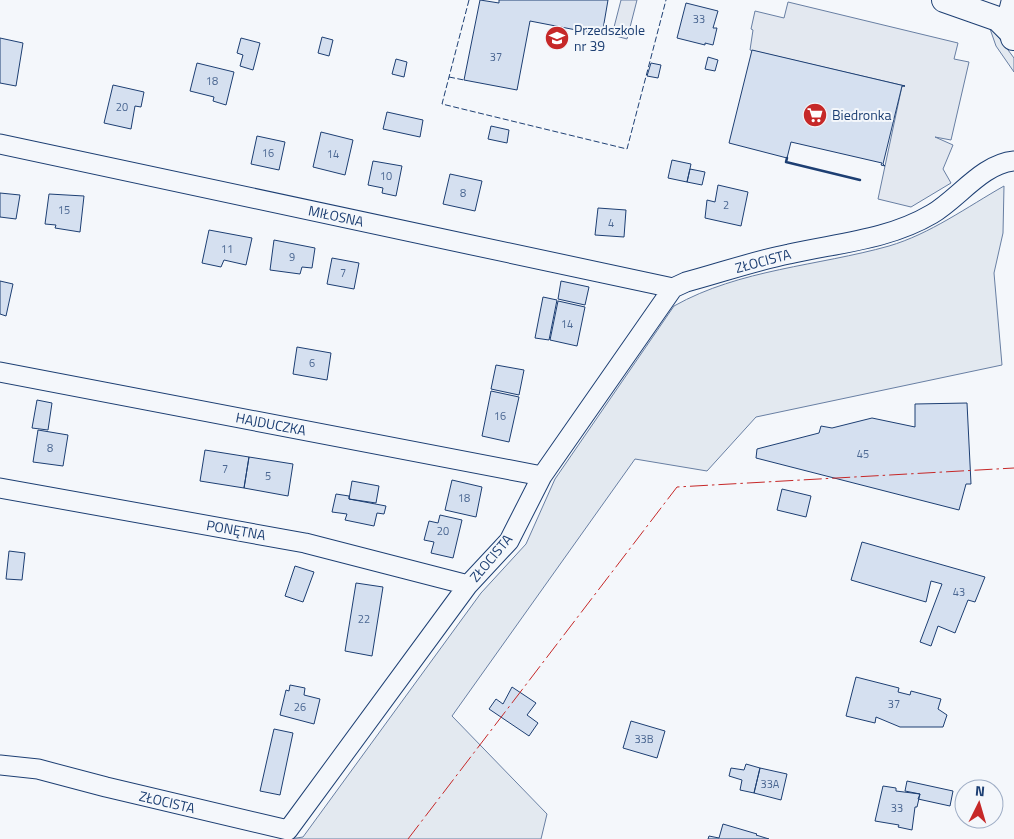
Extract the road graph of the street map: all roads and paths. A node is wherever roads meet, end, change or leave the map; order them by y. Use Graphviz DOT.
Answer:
graph roads {
  1 [pos="944,0"];
  2 [pos="1014,0"];
  3 [pos="1012,36"];
  4 [pos="0,144"];
  5 [pos="1014,161"];
  6 [pos="673,288"];
  7 [pos="0,372"];
  8 [pos="542,476"];
  9 [pos="0,488"];
  10 [pos="468,585"];
  11 [pos="0,765"];
  1 -- 3 [label="street"];
  2 -- 3 [label="street"];
  4 -- 6 [label="street, MIŁOSNA"];
  5 -- 6 [label="street, ZŁOCISTA"];
  6 -- 8 [label="street, ZŁOCISTA"];
  7 -- 8 [label="street, HAJDUCZKA"];
  8 -- 10 [label="street, ZŁOCISTA"];
  9 -- 10 [label="street, PONĘTNA"];
  10 -- 11 [label="street, ZŁOCISTA"];
}
